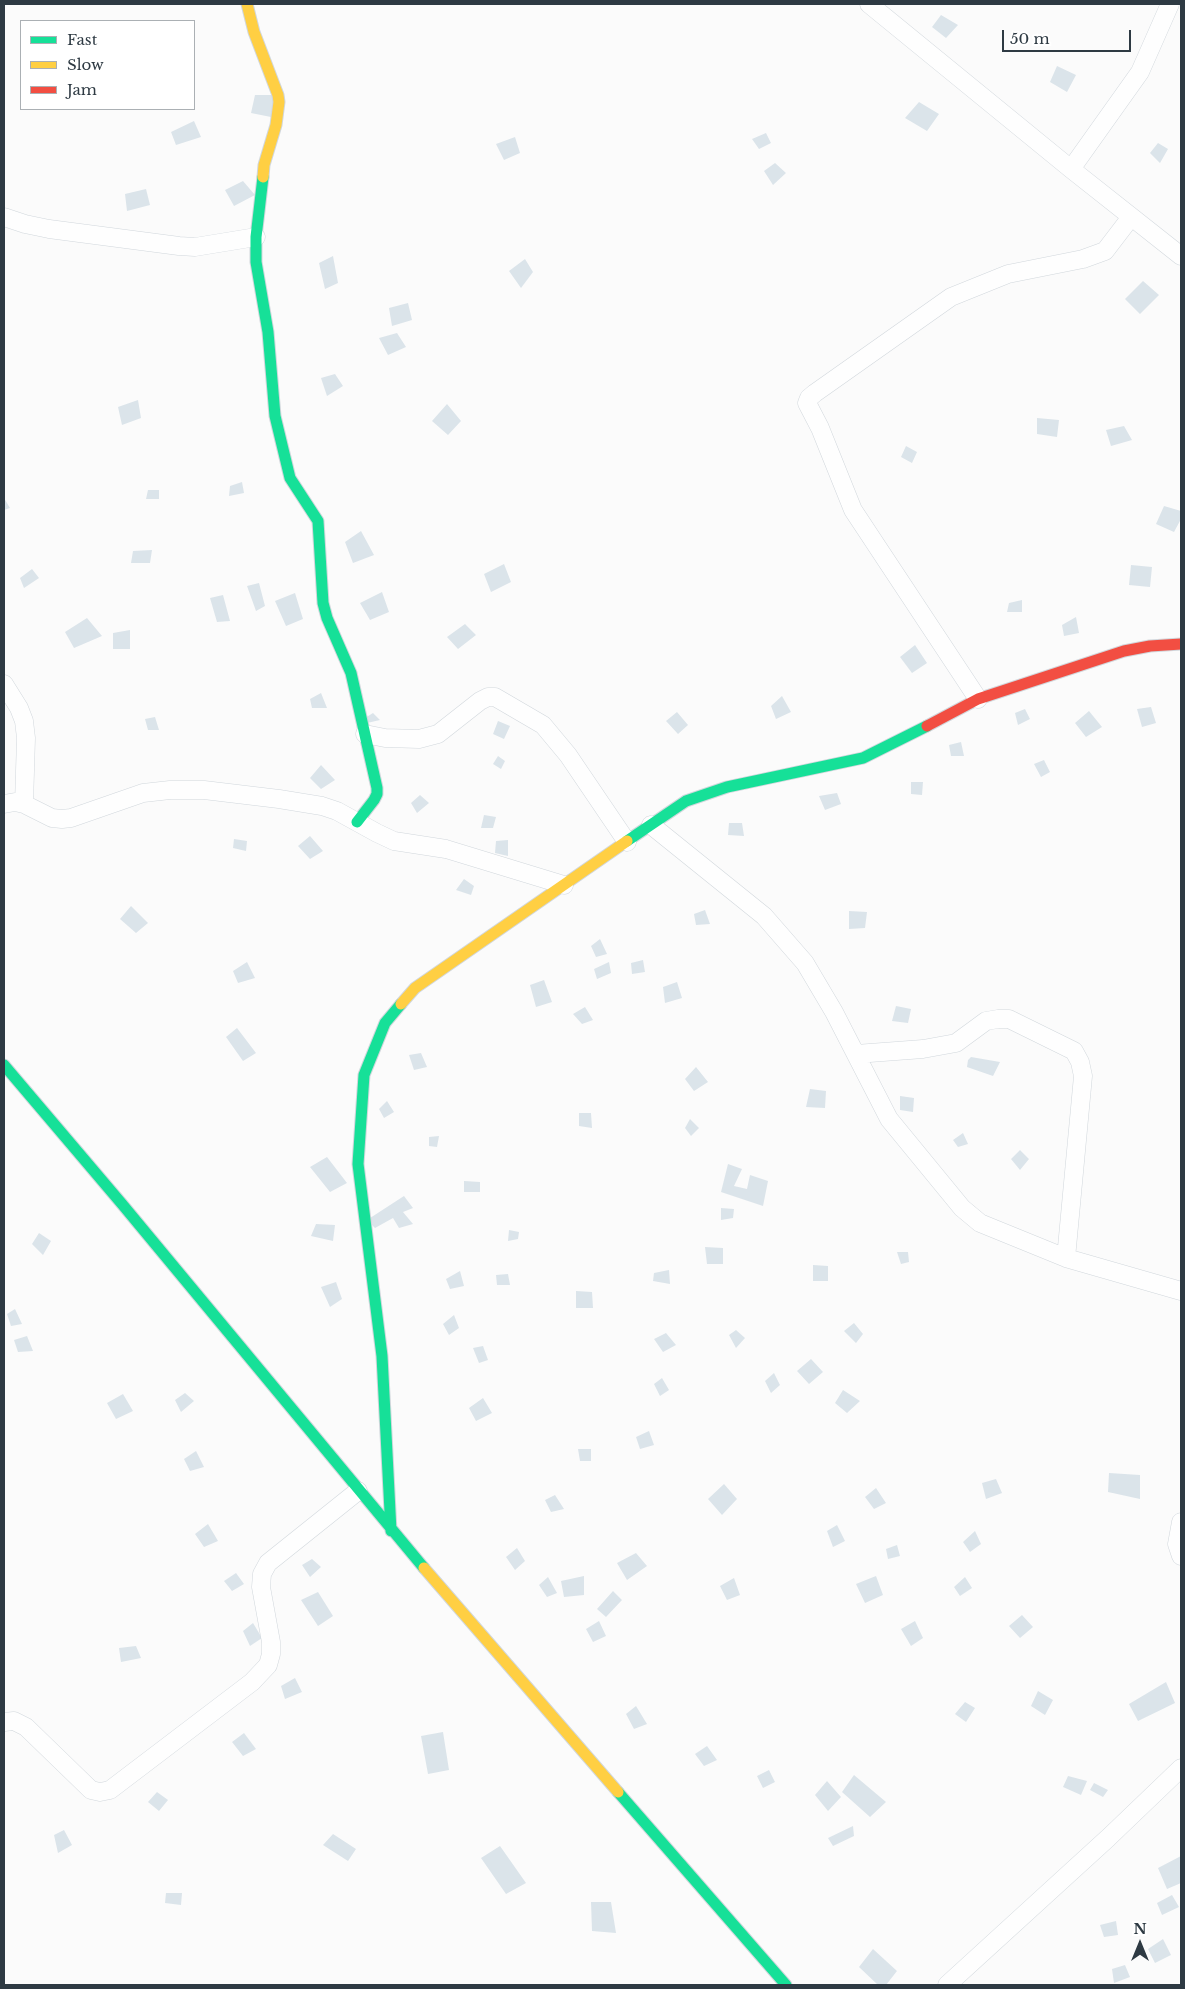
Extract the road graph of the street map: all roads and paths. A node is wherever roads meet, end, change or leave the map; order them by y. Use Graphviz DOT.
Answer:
graph roads {
  1 [pos="247,4"];
  2 [pos="869,4"];
  3 [pos="1170,4"];
  4 [pos="1071,169"];
  5 [pos="4,217"];
  6 [pos="1131,217"];
  7 [pos="256,237"];
  8 [pos="1181,256"];
  9 [pos="1181,644"];
  10 [pos="4,684"];
  11 [pos="978,699"];
  12 [pos="365,734"];
  13 [pos="4,804"];
  14 [pos="24,804"];
  15 [pos="357,822"];
  16 [pos="651,825"];
  17 [pos="627,842"];
  18 [pos="564,885"];
  19 [pos="856,1054"];
  20 [pos="4,1065"];
  21 [pos="1066,1258"];
  22 [pos="1181,1290"];
  23 [pos="358,1491"];
  24 [pos="1181,1522"];
  25 [pos="391,1531"];
  26 [pos="1181,1556"];
  27 [pos="4,1722"];
  28 [pos="1181,1768"];
  29 [pos="786,1985"];
  30 [pos="947,1985"];
  1 -- 7 [label="street"];
  2 -- 4 [label="street"];
  3 -- 4 [label="street"];
  4 -- 6 [label="street"];
  5 -- 7 [label="street"];
  6 -- 8 [label="street"];
  6 -- 11 [label="street"];
  7 -- 12 [label="street"];
  9 -- 11 [label="street"];
  10 -- 14 [label="street"];
  11 -- 16 [label="street"];
  12 -- 15 [label="street"];
  12 -- 17 [label="street"];
  13 -- 14 [label="street"];
  14 -- 15 [label="street"];
  15 -- 18 [label="street"];
  16 -- 17 [label="street"];
  16 -- 19 [label="street"];
  17 -- 18 [label="street"];
  18 -- 25 [label="street"];
  19 -- 21 [label="street"];
  19 -- 21 [label="street"];
  20 -- 23 [label="street"];
  21 -- 22 [label="street"];
  23 -- 25 [label="street"];
  23 -- 27 [label="street"];
  24 -- 26 [label="street"];
  25 -- 29 [label="street"];
  28 -- 30 [label="street"];
}
